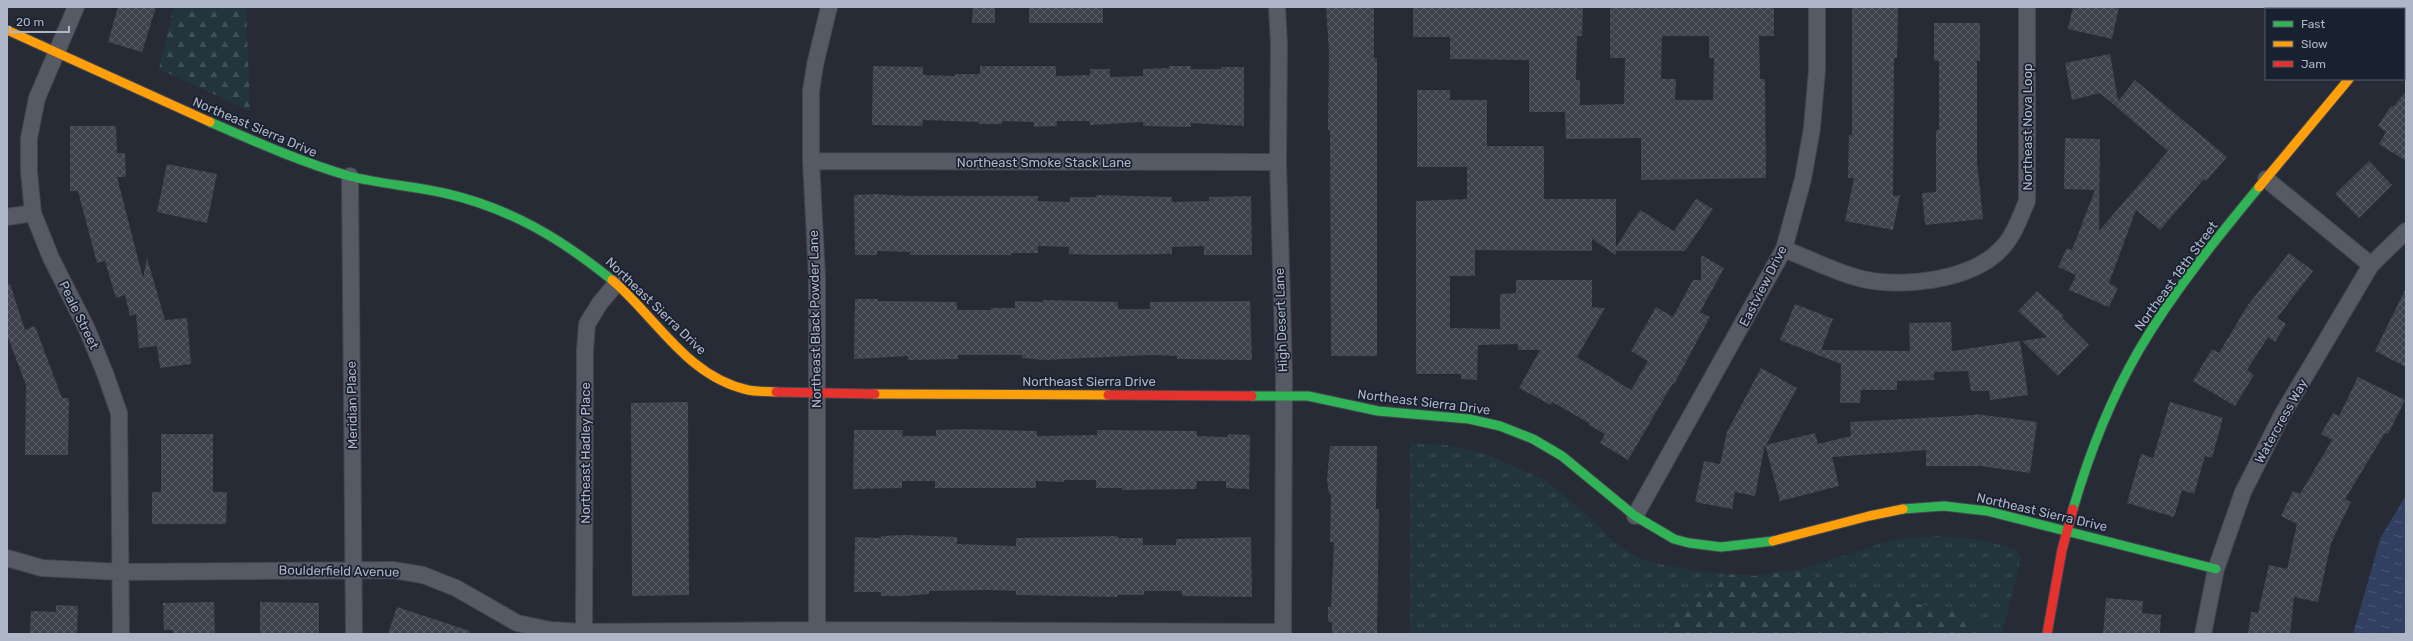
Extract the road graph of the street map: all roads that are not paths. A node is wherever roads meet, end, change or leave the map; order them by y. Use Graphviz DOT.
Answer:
graph roads {
  1 [pos="76,7"];
  2 [pos="829,7"];
  3 [pos="1277,7"];
  4 [pos="1817,7"];
  5 [pos="2027,7"];
  6 [pos="7,30"];
  7 [pos="56,54"];
  8 [pos="2348,80"];
  9 [pos="811,161"];
  10 [pos="1278,162"];
  11 [pos="350,176"];
  12 [pos="2266,179"];
  13 [pos="33,213"];
  14 [pos="7,217"];
  15 [pos="2406,231"];
  16 [pos="1784,249"];
  17 [pos="2371,265"];
  18 [pos="616,284"];
  19 [pos="817,394"];
  20 [pos="1284,395"];
  21 [pos="1635,516"];
  22 [pos="2066,530"];
  23 [pos="7,558"];
  24 [pos="354,569"];
  25 [pos="2216,569"];
  26 [pos="121,572"];
  27 [pos="584,632"];
  28 [pos="817,632"];
  29 [pos="1283,633"];
  30 [pos="121,634"];
  31 [pos="354,634"];
  32 [pos="2047,634"];
  33 [pos="2203,634"];
  1 -- 7 [label="street, Peale Street"];
  2 -- 9 [label="street, Northeast Black Powder Lane"];
  3 -- 10 [label="street, High Desert Lane"];
  4 -- 16 [label="street, Eastview Drive"];
  5 -- 16 [label="street, Northeast Nova Loop"];
  6 -- 7 [label="street, Northeast Sierra Drive"];
  7 -- 11 [label="street, Northeast Sierra Drive"];
  7 -- 13 [label="street, Peale Street"];
  8 -- 12 [label="street, Northeast 18th Street"];
  9 -- 10 [label="street, Northeast Smoke Stack Lane"];
  9 -- 19 [label="street, Northeast Black Powder Lane"];
  10 -- 20 [label="street, High Desert Lane"];
  11 -- 18 [label="street, Northeast Sierra Drive"];
  11 -- 24 [label="street, Meridian Place"];
  12 -- 17 [label="street"];
  12 -- 22 [label="street, Northeast 18th Street"];
  13 -- 14 [label="street"];
  13 -- 26 [label="street, Peale Street"];
  15 -- 17 [label="street, Watercress Way"];
  16 -- 21 [label="street, Eastview Drive"];
  17 -- 25 [label="street, Watercress Way"];
  18 -- 19 [label="street, Northeast Sierra Drive"];
  18 -- 27 [label="street, Northeast Hadley Place"];
  19 -- 20 [label="street, Northeast Sierra Drive"];
  19 -- 28 [label="street, Northeast Black Powder Lane"];
  20 -- 21 [label="street, Northeast Sierra Drive"];
  20 -- 29 [label="street, High Desert Lane"];
  21 -- 22 [label="street, Northeast Sierra Drive"];
  22 -- 25 [label="street, Northeast Sierra Drive"];
  22 -- 32 [label="street, Northeast 18th Street"];
  23 -- 26 [label="street, Boulderfield Avenue"];
  24 -- 26 [label="street, Boulderfield Avenue"];
  24 -- 27 [label="street, Boulderfield Avenue"];
  24 -- 31 [label="street, Meridian Place"];
  25 -- 33 [label="street, Watercress Way"];
  26 -- 30 [label="street, Peale Street"];
  27 -- 28 [label="street, Boulderfield Avenue"];
  28 -- 29 [label="street, Boulderfield Avenue"];
}
